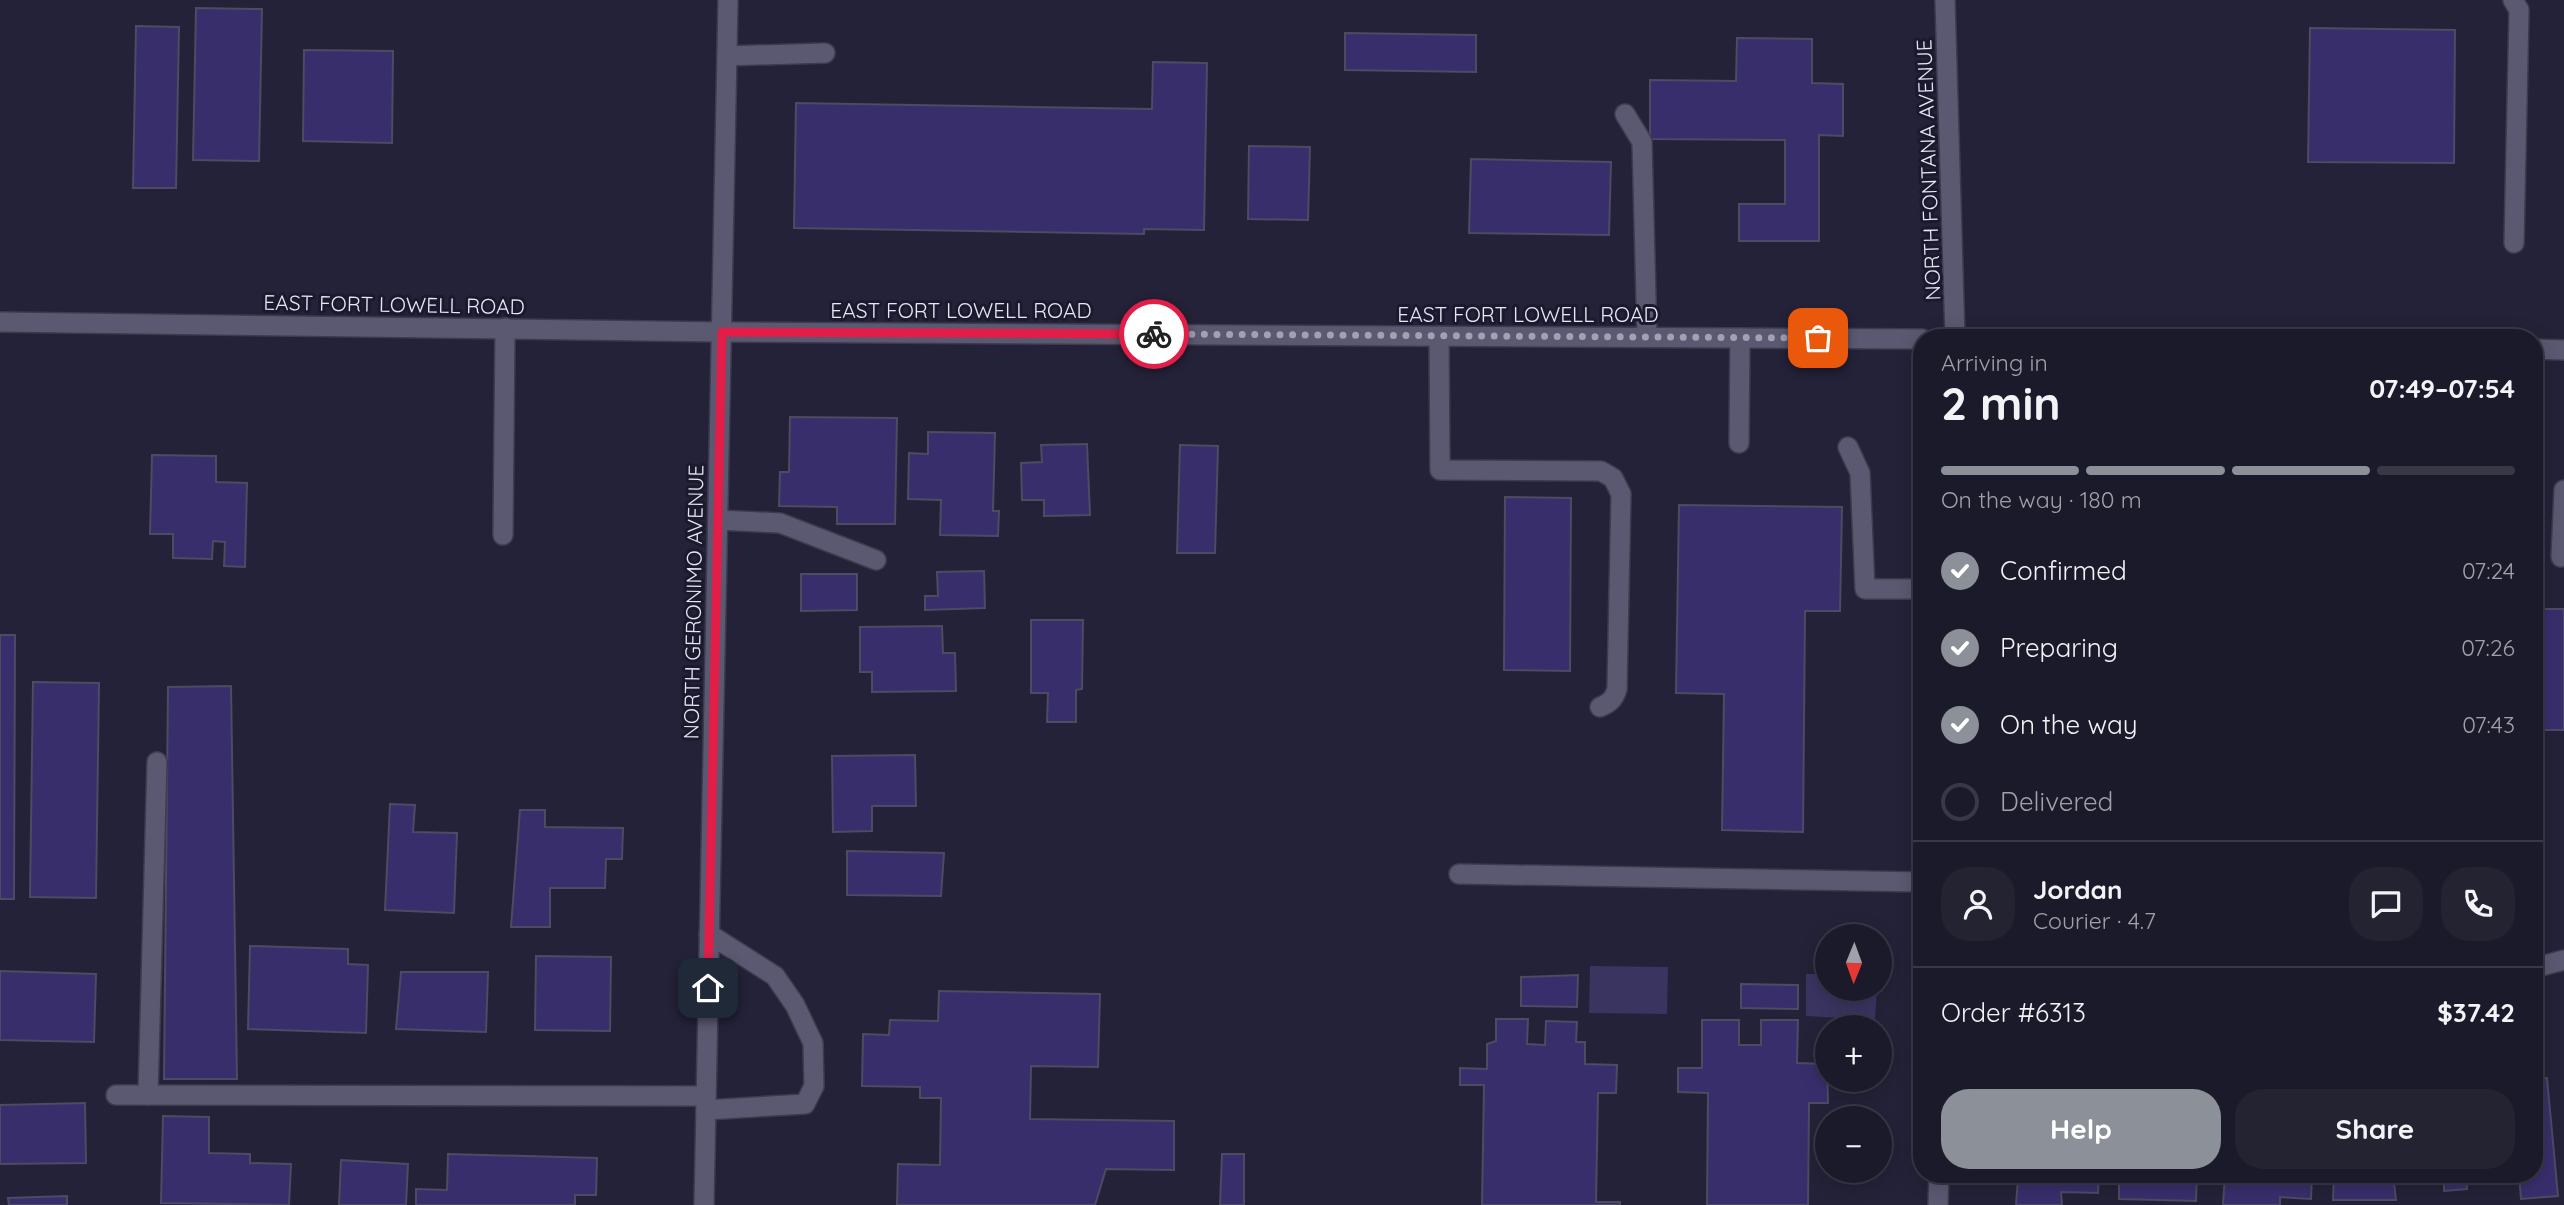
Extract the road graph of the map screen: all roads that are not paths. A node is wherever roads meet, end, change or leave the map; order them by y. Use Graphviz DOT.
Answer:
graph roads {
  1 [pos="728,0"];
  2 [pos="1945,0"];
  3 [pos="2513,0"];
  4 [pos="825,53"];
  5 [pos="727,56"];
  6 [pos="1625,114"];
  7 [pos="2514,243"];
  8 [pos="0,322"];
  9 [pos="505,328"];
  10 [pos="1955,329"];
  11 [pos="722,332"];
  12 [pos="1439,336"];
  13 [pos="1647,337"];
  14 [pos="1740,338"];
  15 [pos="1913,339"];
  16 [pos="2543,349"];
  17 [pos="2564,350"];
  18 [pos="1740,443"];
  19 [pos="1848,447"];
  20 [pos="2564,490"];
  21 [pos="718,520"];
  22 [pos="503,535"];
  23 [pos="2561,557"];
  24 [pos="876,560"];
  25 [pos="1913,589"];
  26 [pos="1600,707"];
  27 [pos="156,762"];
  28 [pos="1459,874"];
  29 [pos="1913,882"];
  30 [pos="709,934"];
  31 [pos="2564,960"];
  32 [pos="2543,966"];
  33 [pos="116,1095"];
  34 [pos="148,1095"];
  35 [pos="706,1103"];
  36 [pos="1939,1183"];
  37 [pos="704,1205"];
  38 [pos="1938,1205"];
  1 -- 5 [label="main road, NORTH GERONIMO AVENUE"];
  2 -- 10 [label="main road, NORTH FONTANA AVENUE"];
  3 -- 7 [label="main road"];
  4 -- 5 [label="main road"];
  5 -- 11 [label="main road, NORTH GERONIMO AVENUE"];
  6 -- 13 [label="main road"];
  8 -- 9 [label="main road, EAST FORT LOWELL ROAD"];
  9 -- 11 [label="main road, EAST FORT LOWELL ROAD"];
  9 -- 22 [label="main road"];
  11 -- 12 [label="main road, EAST FORT LOWELL ROAD"];
  11 -- 21 [label="main road, NORTH GERONIMO AVENUE"];
  12 -- 13 [label="main road, EAST FORT LOWELL ROAD"];
  12 -- 26 [label="main road"];
  13 -- 14 [label="main road, EAST FORT LOWELL ROAD"];
  14 -- 15 [label="main road, EAST FORT LOWELL ROAD"];
  14 -- 18 [label="main road"];
  16 -- 17 [label="main road"];
  19 -- 25 [label="main road"];
  20 -- 23 [label="main road"];
  21 -- 24 [label="main road"];
  21 -- 30 [label="main road, NORTH GERONIMO AVENUE"];
  27 -- 34 [label="main road"];
  28 -- 29 [label="main road"];
  30 -- 35 [label="main road, NORTH GERONIMO AVENUE"];
  30 -- 35 [label="main road"];
  31 -- 32 [label="main road"];
  33 -- 34 [label="main road"];
  34 -- 35 [label="main road"];
  35 -- 37 [label="main road, NORTH GERONIMO AVENUE"];
  36 -- 38 [label="main road"];
}
